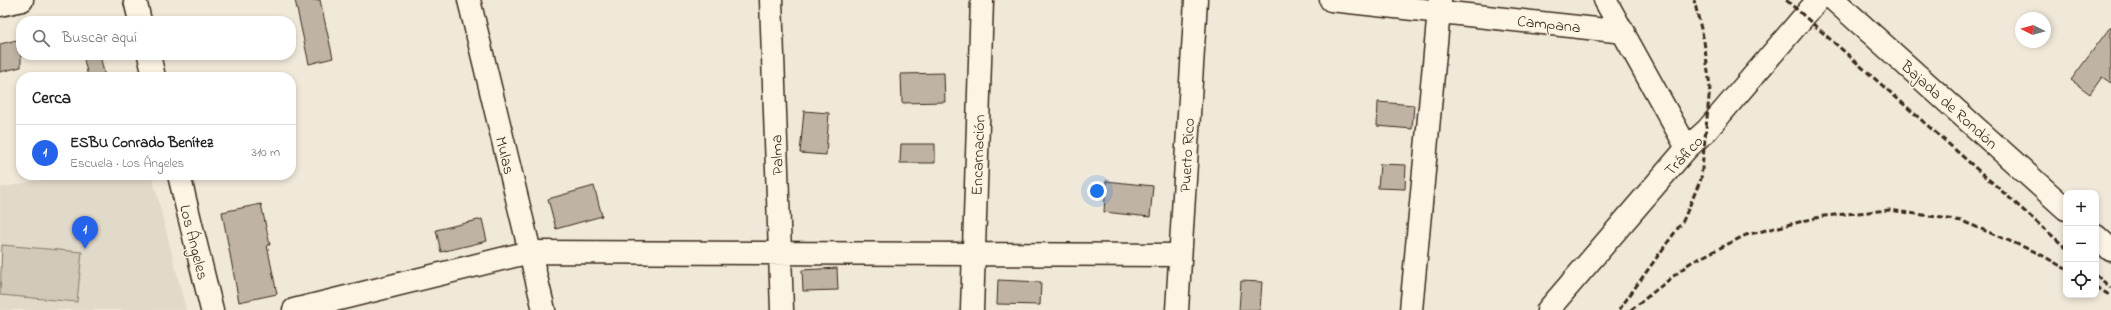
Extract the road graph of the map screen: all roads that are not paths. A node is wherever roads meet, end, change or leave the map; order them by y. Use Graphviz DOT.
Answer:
graph roads {
  1 [pos="22,0"];
  2 [pos="135,0"];
  3 [pos="469,0"];
  4 [pos="771,0"];
  5 [pos="982,0"];
  6 [pos="1196,0"];
  7 [pos="1331,0"];
  8 [pos="1605,0"];
  9 [pos="1818,0"];
  10 [pos="1834,0"];
  11 [pos="0,5"];
  12 [pos="1439,5"];
  13 [pos="139,16"];
  14 [pos="1624,32"];
  15 [pos="150,60"];
  16 [pos="153,72"];
  17 [pos="1687,148"];
  18 [pos="180,180"];
  19 [pos="2063,206"];
  20 [pos="530,252"];
  21 [pos="780,253"];
  22 [pos="974,254"];
  23 [pos="1180,256"];
  24 [pos="212,310"];
  25 [pos="294,310"];
  26 [pos="544,310"];
  27 [pos="782,310"];
  28 [pos="972,310"];
  29 [pos="1177,310"];
  30 [pos="1411,310"];
  31 [pos="1548,310"];
  1 -- 11 [label="street"];
  2 -- 13 [label="street"];
  3 -- 20 [label="street, Mulas"];
  4 -- 21 [label="street, Palma"];
  5 -- 22 [label="street, Encarnación"];
  6 -- 23 [label="street, Puerto Rico"];
  7 -- 12 [label="street, Campana"];
  8 -- 14 [label="street"];
  9 -- 17 [label="street, Tráfico"];
  10 -- 19 [label="street, Bajada de Rondón"];
  12 -- 14 [label="street, Campana"];
  12 -- 30 [label="street"];
  14 -- 17 [label="street"];
  15 -- 16 [label="street"];
  17 -- 31 [label="street, Tráfico"];
  18 -- 24 [label="street, Los Ángeles"];
  20 -- 21 [label="street"];
  20 -- 25 [label="street"];
  20 -- 26 [label="street, Mulas"];
  21 -- 22 [label="street"];
  21 -- 27 [label="street, Palma"];
  22 -- 23 [label="street"];
  22 -- 28 [label="street, Encarnación"];
  23 -- 29 [label="street, Puerto Rico"];
}
